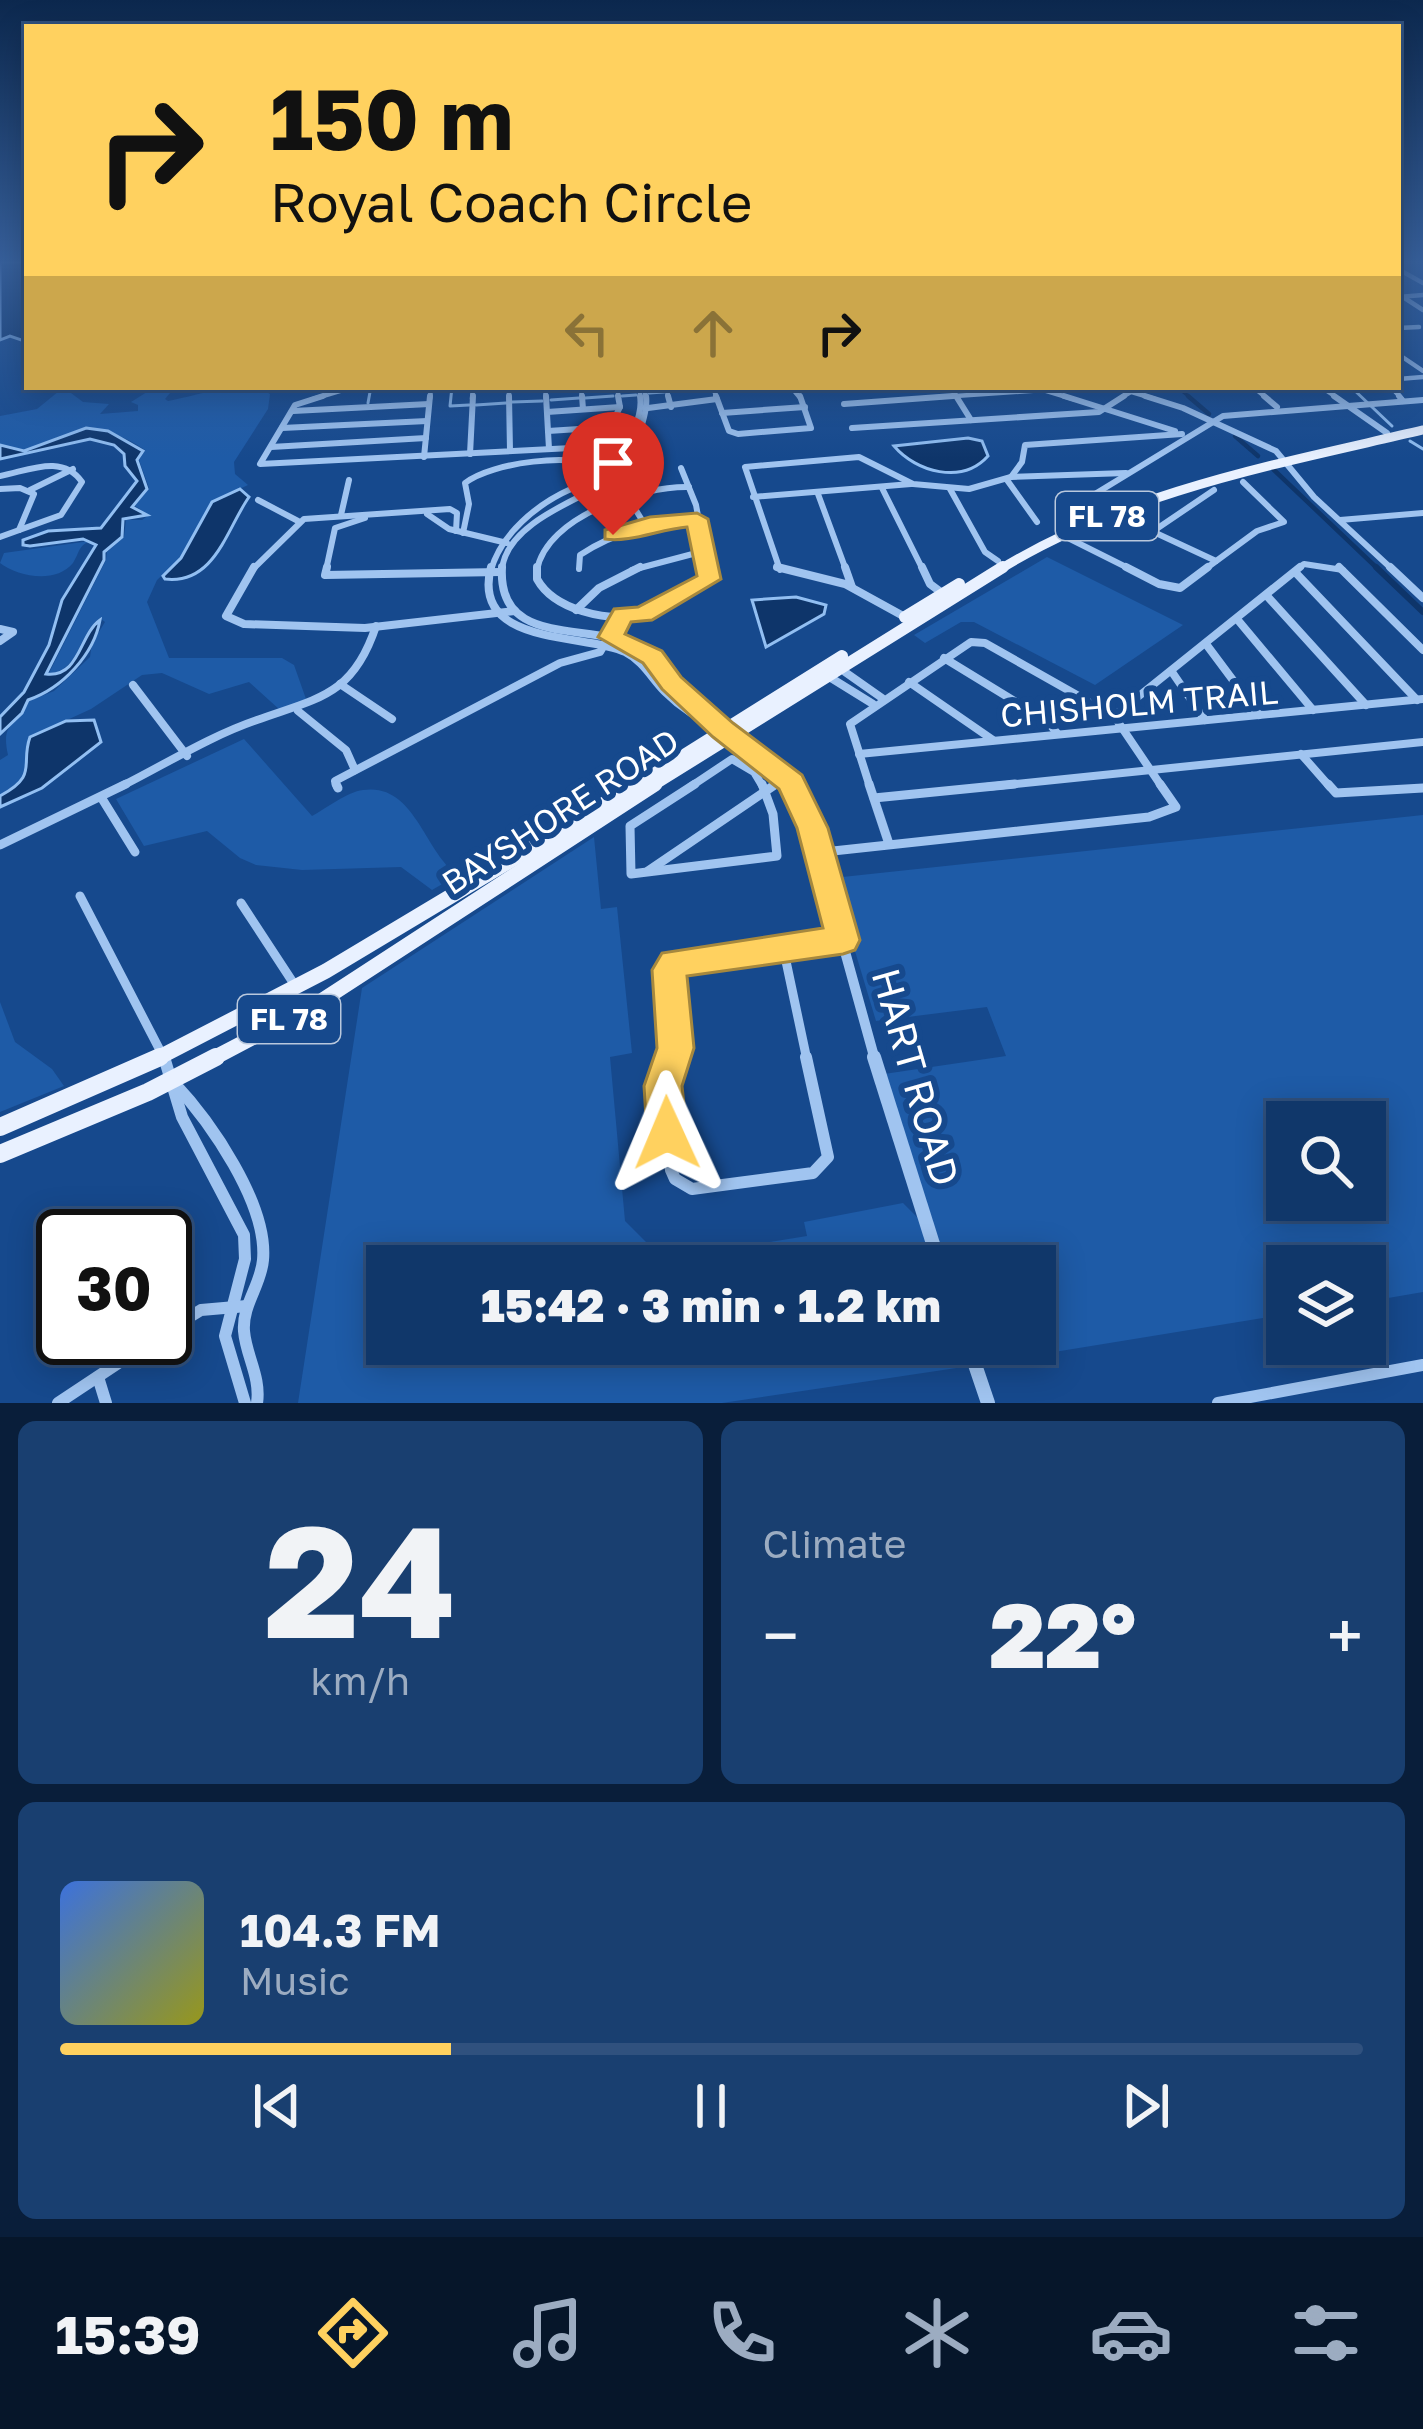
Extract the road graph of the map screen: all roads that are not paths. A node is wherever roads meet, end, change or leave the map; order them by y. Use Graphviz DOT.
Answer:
graph roads {
  1 [pos="342,390"];
  2 [pos="431,390"];
  3 [pos="473,390"];
  4 [pos="509,390"];
  5 [pos="545,390"];
  6 [pos="581,390"];
  7 [pos="617,390"];
  8 [pos="642,390"];
  9 [pos="667,390"];
  10 [pos="714,390"];
  11 [pos="793,390"];
  12 [pos="952,390"];
  13 [pos="1044,390"];
  14 [pos="1136,390"];
  15 [pos="1256,390"];
  16 [pos="1325,390"];
  17 [pos="1394,390"];
  18 [pos="956,397"];
  19 [pos="717,398"];
  20 [pos="1423,400"];
  21 [pos="1403,401"];
  22 [pos="429,404"];
  23 [pos="844,404"];
  24 [pos="1343,405"];
  25 [pos="620,407"];
  26 [pos="671,407"];
  27 [pos="806,407"];
  28 [pos="645,408"];
  29 [pos="584,409"];
  30 [pos="1278,409"];
  31 [pos="1108,410"];
  32 [pos="291,411"];
  33 [pos="547,412"];
  34 [pos="722,413"];
  35 [pos="1212,420"];
  36 [pos="428,421"];
  37 [pos="971,421"];
  38 [pos="610,427"];
  39 [pos="281,428"];
  40 [pos="852,428"];
  41 [pos="1422,429"];
  42 [pos="548,431"];
  43 [pos="1185,434"];
  44 [pos="1388,434"];
  45 [pos="426,438"];
  46 [pos="628,445"];
  47 [pos="601,446"];
  48 [pos="270,447"];
  49 [pos="549,449"];
  50 [pos="510,452"];
  51 [pos="470,454"];
  52 [pos="424,457"];
  53 [pos="1284,459"];
  54 [pos="680,468"];
  55 [pos="74,469"];
  56 [pos="1128,473"];
  57 [pos="0,476"];
  58 [pos="1009,478"];
  59 [pos="350,480"];
  60 [pos="1243,482"];
  61 [pos="913,484"];
  62 [pos="689,487"];
  63 [pos="882,488"];
  64 [pos="0,489"];
  65 [pos="950,489"];
  66 [pos="28,490"];
  67 [pos="1214,490"];
  68 [pos="818,493"];
  69 [pos="753,497"];
  70 [pos="628,498"];
  71 [pos="259,500"];
  72 [pos="1067,511"];
  73 [pos="1423,513"];
  74 [pos="1114,514"];
  75 [pos="341,515"];
  76 [pos="697,519"];
  77 [pos="1339,520"];
  78 [pos="299,521"];
  79 [pos="1037,522"];
  80 [pos="644,525"];
  81 [pos="19,530"];
  82 [pos="514,531"];
  83 [pos="460,532"];
  84 [pos="1063,532"];
  85 [pos="1152,532"];
  86 [pos="525,534"];
  87 [pos="0,537"];
  88 [pos="503,542"];
  89 [pos="513,544"];
  90 [pos="704,551"];
  91 [pos="1216,561"];
  92 [pos="995,565"];
  93 [pos="579,569"];
  94 [pos="488,570"];
  95 [pos="500,572"];
  96 [pos="1295,572"];
  97 [pos="852,587"];
  98 [pos="943,593"];
  99 [pos="1267,596"];
  100 [pos="1423,598"];
  101 [pos="576,610"];
  102 [pos="515,611"];
  103 [pos="623,614"];
  104 [pos="503,616"];
  105 [pos="905,616"];
  106 [pos="1237,619"];
  107 [pos="376,626"];
  108 [pos="0,629"];
  109 [pos="0,640"];
  110 [pos="608,641"];
  111 [pos="1205,644"];
  112 [pos="640,648"];
  113 [pos="1423,650"];
  114 [pos="630,654"];
  115 [pos="944,658"];
  116 [pos="844,664"];
  117 [pos="1172,672"];
  118 [pos="824,677"];
  119 [pos="909,682"];
  120 [pos="340,684"];
  121 [pos="133,685"];
  122 [pos="1420,700"];
  123 [pos="878,701"];
  124 [pos="1366,705"];
  125 [pos="1313,710"];
  126 [pos="298,711"];
  127 [pos="1112,715"];
  128 [pos="1259,716"];
  129 [pos="392,719"];
  130 [pos="1206,721"];
  131 [pos="1126,728"];
  132 [pos="727,733"];
  133 [pos="1058,734"];
  134 [pos="993,740"];
  135 [pos="1423,742"];
  136 [pos="859,754"];
  137 [pos="1300,754"];
  138 [pos="187,756"];
  139 [pos="1153,769"];
  140 [pos="355,770"];
  141 [pos="786,777"];
  142 [pos="338,788"];
  143 [pos="1423,788"];
  144 [pos="764,791"];
  145 [pos="101,797"];
  146 [pos="874,798"];
  147 [pos="889,844"];
  148 [pos="0,845"];
  149 [pos="833,851"];
  150 [pos="135,852"];
  151 [pos="647,872"];
  152 [pos="482,886"];
  153 [pos="80,896"];
  154 [pos="241,903"];
  155 [pos="843,940"];
  156 [pos="783,947"];
  157 [pos="297,988"];
  158 [pos="165,1058"];
  159 [pos="172,1081"];
  160 [pos="0,1127"];
  161 [pos="0,1154"];
  162 [pos="933,1245"];
  163 [pos="247,1306"];
  164 [pos="230,1307"];
  165 [pos="192,1316"];
  166 [pos="116,1365"];
  167 [pos="975,1365"];
  168 [pos="1423,1365"];
  169 [pos="98,1377"];
  170 [pos="58,1403"];
  171 [pos="106,1403"];
  172 [pos="245,1403"];
  173 [pos="257,1403"];
  174 [pos="988,1403"];
  175 [pos="1218,1403"];
  1 -- 32 [label="street"];
  2 -- 22 [label="street"];
  3 -- 51 [label="street"];
  4 -- 50 [label="street"];
  5 -- 33 [label="street"];
  6 -- 29 [label="street"];
  7 -- 25 [label="street"];
  8 -- 28 [label="street"];
  9 -- 26 [label="street"];
  10 -- 19 [label="street"];
  11 -- 27 [label="street"];
  12 -- 18 [label="street"];
  13 -- 18 [label="street"];
  13 -- 31 [label="street"];
  14 -- 31 [label="street"];
  14 -- 35 [label="street"];
  15 -- 30 [label="street"];
  16 -- 24 [label="street"];
  17 -- 21 [label="street"];
  18 -- 23 [label="street"];
  18 -- 37 [label="street"];
  19 -- 26 [label="street"];
  19 -- 34 [label="street"];
  20 -- 21 [label="street"];
  21 -- 24 [label="street"];
  22 -- 32 [label="street"];
  22 -- 36 [label="street"];
  24 -- 30 [label="street"];
  24 -- 44 [label="street"];
  25 -- 29 [label="street"];
  25 -- 38 [label="street"];
  26 -- 28 [label="street"];
  27 -- 34 [label="street"];
  27 -- 34 [label="street"];
  28 -- 46 [label="street"];
  29 -- 33 [label="street"];
  30 -- 35 [label="street"];
  31 -- 37 [label="street"];
  31 -- 43 [label="street"];
  32 -- 39 [label="street"];
  33 -- 42 [label="street"];
  35 -- 43 [label="street"];
  35 -- 53 [label="street"];
  36 -- 39 [label="street"];
  36 -- 45 [label="street"];
  37 -- 40 [label="street"];
  38 -- 42 [label="street"];
  38 -- 47 [label="street"];
  39 -- 48 [label="street"];
  41 -- 44 [label="main road, BAYSHORE ROAD / FL 78"];
  41 -- 53 [label="main road, BAYSHORE ROAD / FL 78"];
  42 -- 49 [label="street"];
  43 -- 56 [label="street"];
  43 -- 58 [label="street"];
  44 -- 53 [label="main road, BAYSHORE ROAD / FL 78"];
  45 -- 48 [label="street"];
  45 -- 52 [label="street"];
  46 -- 47 [label="street"];
  46 -- 82 [label="street"];
  46 -- 86 [label="street"];
  47 -- 49 [label="street"];
  48 -- 52 [label="street"];
  49 -- 50 [label="street"];
  50 -- 51 [label="street"];
  51 -- 52 [label="street"];
  53 -- 74 [label="main road, BAYSHORE ROAD / FL 78"];
  53 -- 77 [label="street"];
  53 -- 84 [label="main road, BAYSHORE ROAD / FL 78"];
  54 -- 62 [label="street"];
  55 -- 57 [label="street"];
  55 -- 66 [label="street"];
  55 -- 81 [label="street"];
  56 -- 58 [label="street"];
  56 -- 72 [label="street"];
  58 -- 65 [label="street"];
  58 -- 79 [label="street"];
  59 -- 75 [label="street"];
  60 -- 91 [label="street"];
  61 -- 63 [label="street"];
  61 -- 65 [label="street"];
  61 -- 69 [label="street"];
  62 -- 70 [label="street"];
  62 -- 76 [label="street"];
  63 -- 68 [label="street"];
  63 -- 98 [label="street"];
  64 -- 66 [label="street"];
  65 -- 92 [label="street"];
  66 -- 81 [label="street"];
  67 -- 85 [label="street"];
  68 -- 69 [label="street"];
  68 -- 97 [label="street"];
  69 -- 97 [label="street"];
  70 -- 80 [label="street"];
  70 -- 101 [label="street"];
  71 -- 78 [label="street"];
  73 -- 77 [label="street"];
  74 -- 84 [label="main road, BAYSHORE ROAD / FL 78"];
  74 -- 85 [label="street"];
  75 -- 78 [label="street"];
  75 -- 83 [label="street"];
  76 -- 80 [label="street"];
  76 -- 90 [label="street"];
  77 -- 100 [label="street"];
  78 -- 107 [label="street"];
  80 -- 93 [label="street"];
  81 -- 87 [label="street"];
  82 -- 83 [label="street"];
  82 -- 86 [label="street"];
  82 -- 88 [label="street"];
  83 -- 88 [label="street"];
  83 -- 94 [label="street"];
  84 -- 91 [label="street"];
  84 -- 92 [label="main road, BAYSHORE ROAD / FL 78"];
  85 -- 91 [label="street"];
  86 -- 89 [label="street"];
  88 -- 89 [label="street"];
  88 -- 94 [label="street"];
  89 -- 95 [label="street"];
  90 -- 101 [label="street"];
  90 -- 103 [label="street"];
  92 -- 98 [label="main road, BAYSHORE ROAD / FL 78"];
  92 -- 116 [label="main road, BAYSHORE ROAD / FL 78"];
  94 -- 95 [label="street"];
  94 -- 104 [label="street"];
  95 -- 102 [label="street"];
  96 -- 99 [label="street"];
  96 -- 113 [label="street"];
  96 -- 122 [label="street"];
  97 -- 105 [label="street"];
  98 -- 105 [label="main road, BAYSHORE ROAD / FL 78"];
  99 -- 106 [label="street"];
  99 -- 124 [label="street"];
  101 -- 103 [label="street"];
  102 -- 104 [label="street"];
  102 -- 110 [label="street"];
  103 -- 110 [label="street"];
  104 -- 107 [label="street"];
  104 -- 110 [label="street"];
  105 -- 132 [label="main road, BAYSHORE ROAD / FL 78"];
  106 -- 111 [label="street"];
  106 -- 125 [label="street"];
  107 -- 120 [label="street"];
  108 -- 109 [label="street"];
  110 -- 112 [label="street"];
  110 -- 114 [label="street"];
  110 -- 140 [label="street"];
  111 -- 117 [label="street"];
  111 -- 128 [label="street"];
  112 -- 114 [label="street"];
  112 -- 132 [label="street"];
  114 -- 132 [label="street"];
  115 -- 119 [label="street"];
  115 -- 127 [label="street"];
  115 -- 133 [label="street"];
  116 -- 118 [label="main road, BAYSHORE ROAD / FL 78"];
  116 -- 123 [label="street"];
  117 -- 127 [label="street"];
  117 -- 130 [label="street"];
  118 -- 123 [label="street"];
  118 -- 132 [label="main road, BAYSHORE ROAD / FL 78"];
  119 -- 123 [label="street"];
  119 -- 134 [label="street"];
  120 -- 126 [label="street"];
  120 -- 129 [label="street"];
  121 -- 138 [label="street"];
  122 -- 124 [label="street, CHISHOLM TRAIL"];
  123 -- 136 [label="street"];
  124 -- 125 [label="street, CHISHOLM TRAIL"];
  125 -- 128 [label="street, CHISHOLM TRAIL"];
  126 -- 138 [label="street"];
  126 -- 140 [label="street"];
  127 -- 131 [label="street"];
  128 -- 130 [label="street, CHISHOLM TRAIL"];
  130 -- 131 [label="street, CHISHOLM TRAIL"];
  131 -- 133 [label="street, CHISHOLM TRAIL"];
  131 -- 139 [label="street"];
  132 -- 141 [label="street, HART ROAD"];
  132 -- 152 [label="main road, BAYSHORE ROAD / FL 78"];
  133 -- 134 [label="street, CHISHOLM TRAIL"];
  134 -- 136 [label="street, CHISHOLM TRAIL"];
  135 -- 137 [label="street"];
  136 -- 146 [label="street"];
  137 -- 139 [label="street"];
  137 -- 143 [label="street"];
  138 -- 145 [label="street"];
  139 -- 146 [label="street"];
  139 -- 147 [label="street"];
  140 -- 142 [label="street"];
  141 -- 144 [label="street"];
  141 -- 155 [label="street, HART ROAD"];
  144 -- 151 [label="street"];
  144 -- 151 [label="street"];
  144 -- 151 [label="street"];
  145 -- 148 [label="street"];
  145 -- 150 [label="street"];
  146 -- 147 [label="street"];
  147 -- 149 [label="street"];
  152 -- 157 [label="main road, BAYSHORE ROAD / FL 78"];
  152 -- 159 [label="main road, BAYSHORE ROAD / FL 78"];
  153 -- 158 [label="street"];
  154 -- 157 [label="street"];
  155 -- 156 [label="street"];
  155 -- 162 [label="street, HART ROAD"];
  156 -- 156 [label="street"];
  157 -- 158 [label="main road, BAYSHORE ROAD / FL 78"];
  158 -- 159 [label="street"];
  158 -- 160 [label="main road, BAYSHORE ROAD / FL 78"];
  159 -- 161 [label="main road, BAYSHORE ROAD / FL 78"];
  159 -- 163 [label="street"];
  159 -- 164 [label="street"];
  163 -- 164 [label="street"];
  163 -- 173 [label="street"];
  164 -- 165 [label="street"];
  164 -- 172 [label="street"];
  166 -- 169 [label="street"];
  167 -- 174 [label="street"];
  168 -- 175 [label="street"];
  169 -- 170 [label="street"];
  169 -- 171 [label="street"];
}
